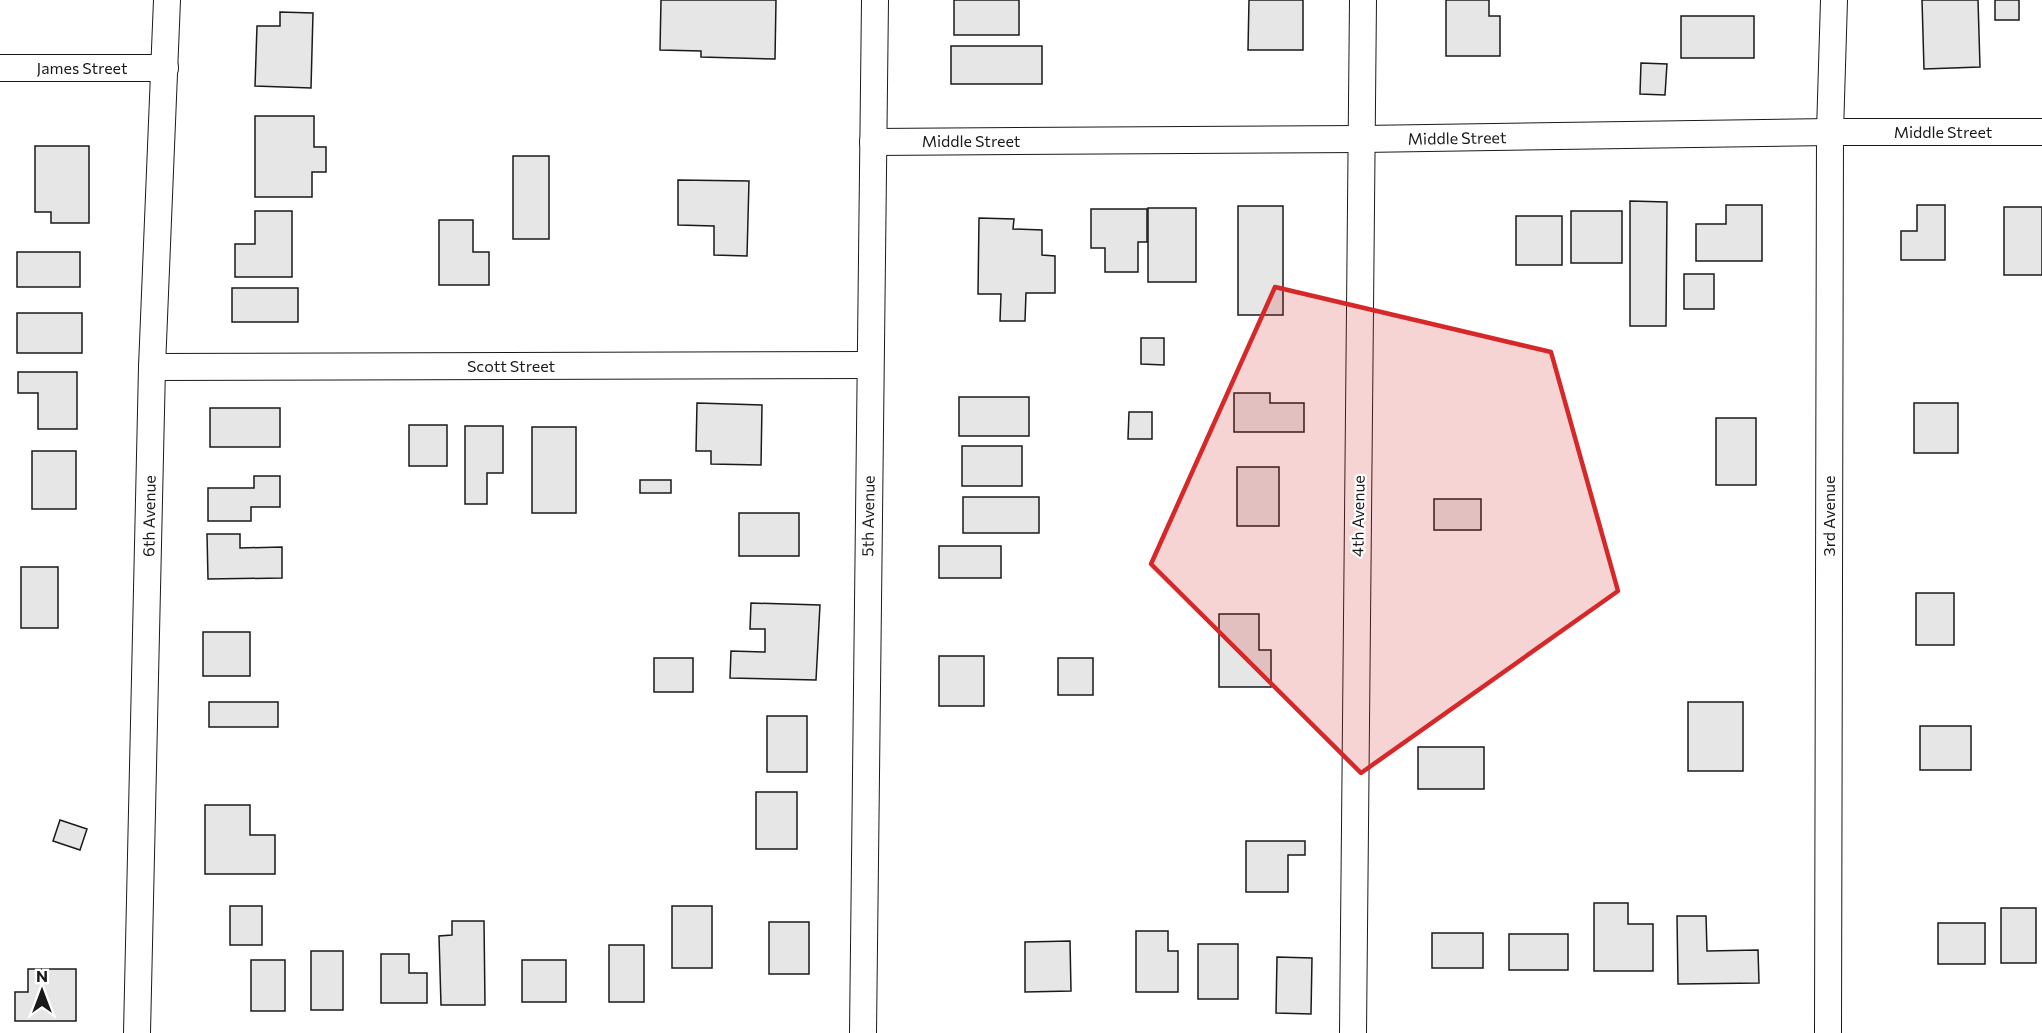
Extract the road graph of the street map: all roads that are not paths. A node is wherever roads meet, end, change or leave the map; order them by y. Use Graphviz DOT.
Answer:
graph roads {
  1 [pos="166,0"];
  2 [pos="875,0"];
  3 [pos="1363,0"];
  4 [pos="1834,0"];
  5 [pos="165,68"];
  6 [pos="0,69"];
  7 [pos="1830,132"];
  8 [pos="2042,132"];
  9 [pos="1362,139"];
  10 [pos="873,142"];
  11 [pos="870,365"];
  12 [pos="152,367"];
  13 [pos="137,1033"];
  14 [pos="863,1033"];
  15 [pos="1353,1033"];
  16 [pos="1828,1033"];
  1 -- 5 [label="street, 6th Avenue"];
  2 -- 10 [label="street, 5th Avenue"];
  3 -- 9 [label="street, 4th Avenue"];
  4 -- 7 [label="street, 3rd Avenue"];
  5 -- 6 [label="street, James Street"];
  5 -- 12 [label="street, 6th Avenue"];
  7 -- 8 [label="street, Middle Street"];
  7 -- 9 [label="street, Middle Street"];
  7 -- 16 [label="street, 3rd Avenue"];
  9 -- 10 [label="street, Middle Street"];
  9 -- 15 [label="street, 4th Avenue"];
  10 -- 11 [label="street, 5th Avenue"];
  11 -- 12 [label="street, Scott Street"];
  11 -- 14 [label="street, 5th Avenue"];
  12 -- 13 [label="street, 6th Avenue"];
}
